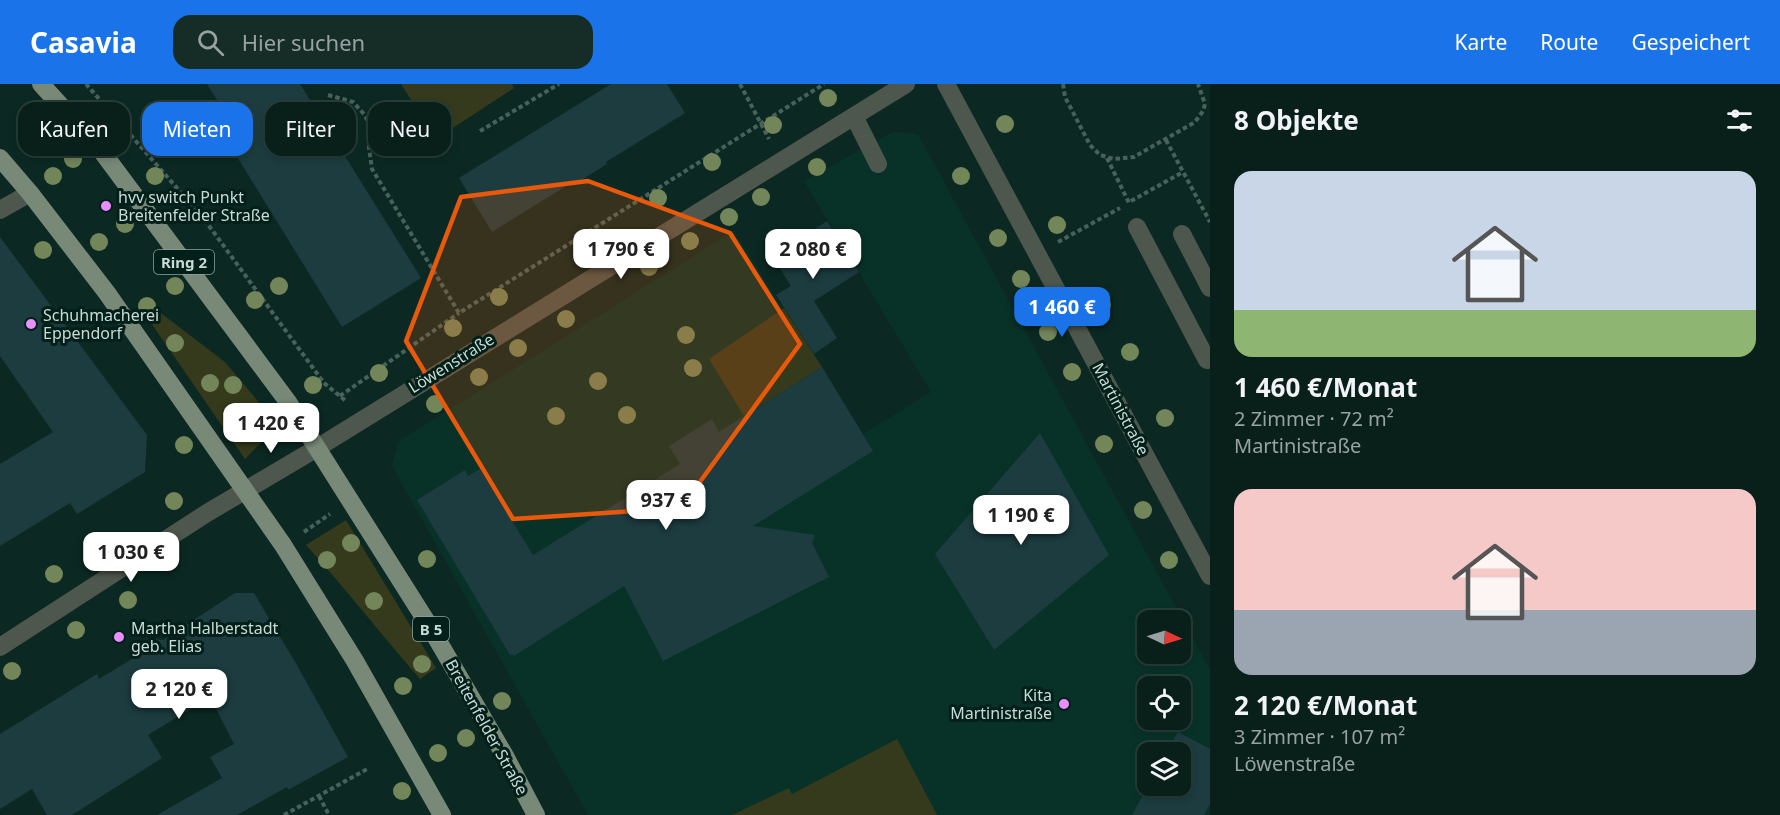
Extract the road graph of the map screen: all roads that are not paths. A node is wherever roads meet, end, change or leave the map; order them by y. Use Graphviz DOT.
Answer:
graph roads {
  1 [pos="41,84"];
  2 [pos="906,84"];
  3 [pos="946,84"];
  4 [pos="854,116"];
  5 [pos="0,158"];
  6 [pos="878,164"];
  7 [pos="30,193"];
  8 [pos="0,210"];
  9 [pos="1135,218"];
  10 [pos="1182,234"];
  11 [pos="1210,288"];
  12 [pos="1207,360"];
  13 [pos="317,448"];
  14 [pos="244,490"];
  15 [pos="1210,576"];
  16 [pos="0,647"];
  17 [pos="442,815"];
  18 [pos="536,815"];
  1 -- 13 [label="main road, Breitenfelder Straße / Ring 2"];
  2 -- 4 [label="street, Löwenstraße"];
  3 -- 15 [label="street, Martinistraße"];
  4 -- 6 [label="street"];
  4 -- 13 [label="street, Löwenstraße"];
  5 -- 7 [label="main road"];
  7 -- 8 [label="street"];
  7 -- 14 [label="main road"];
  9 -- 12 [label="street"];
  10 -- 11 [label="street"];
  13 -- 14 [label="street, Löwenstraße"];
  13 -- 18 [label="main road, Breitenfelder Straße / B 5"];
  14 -- 16 [label="street, Löwenstraße"];
  14 -- 17 [label="main road"];
}
